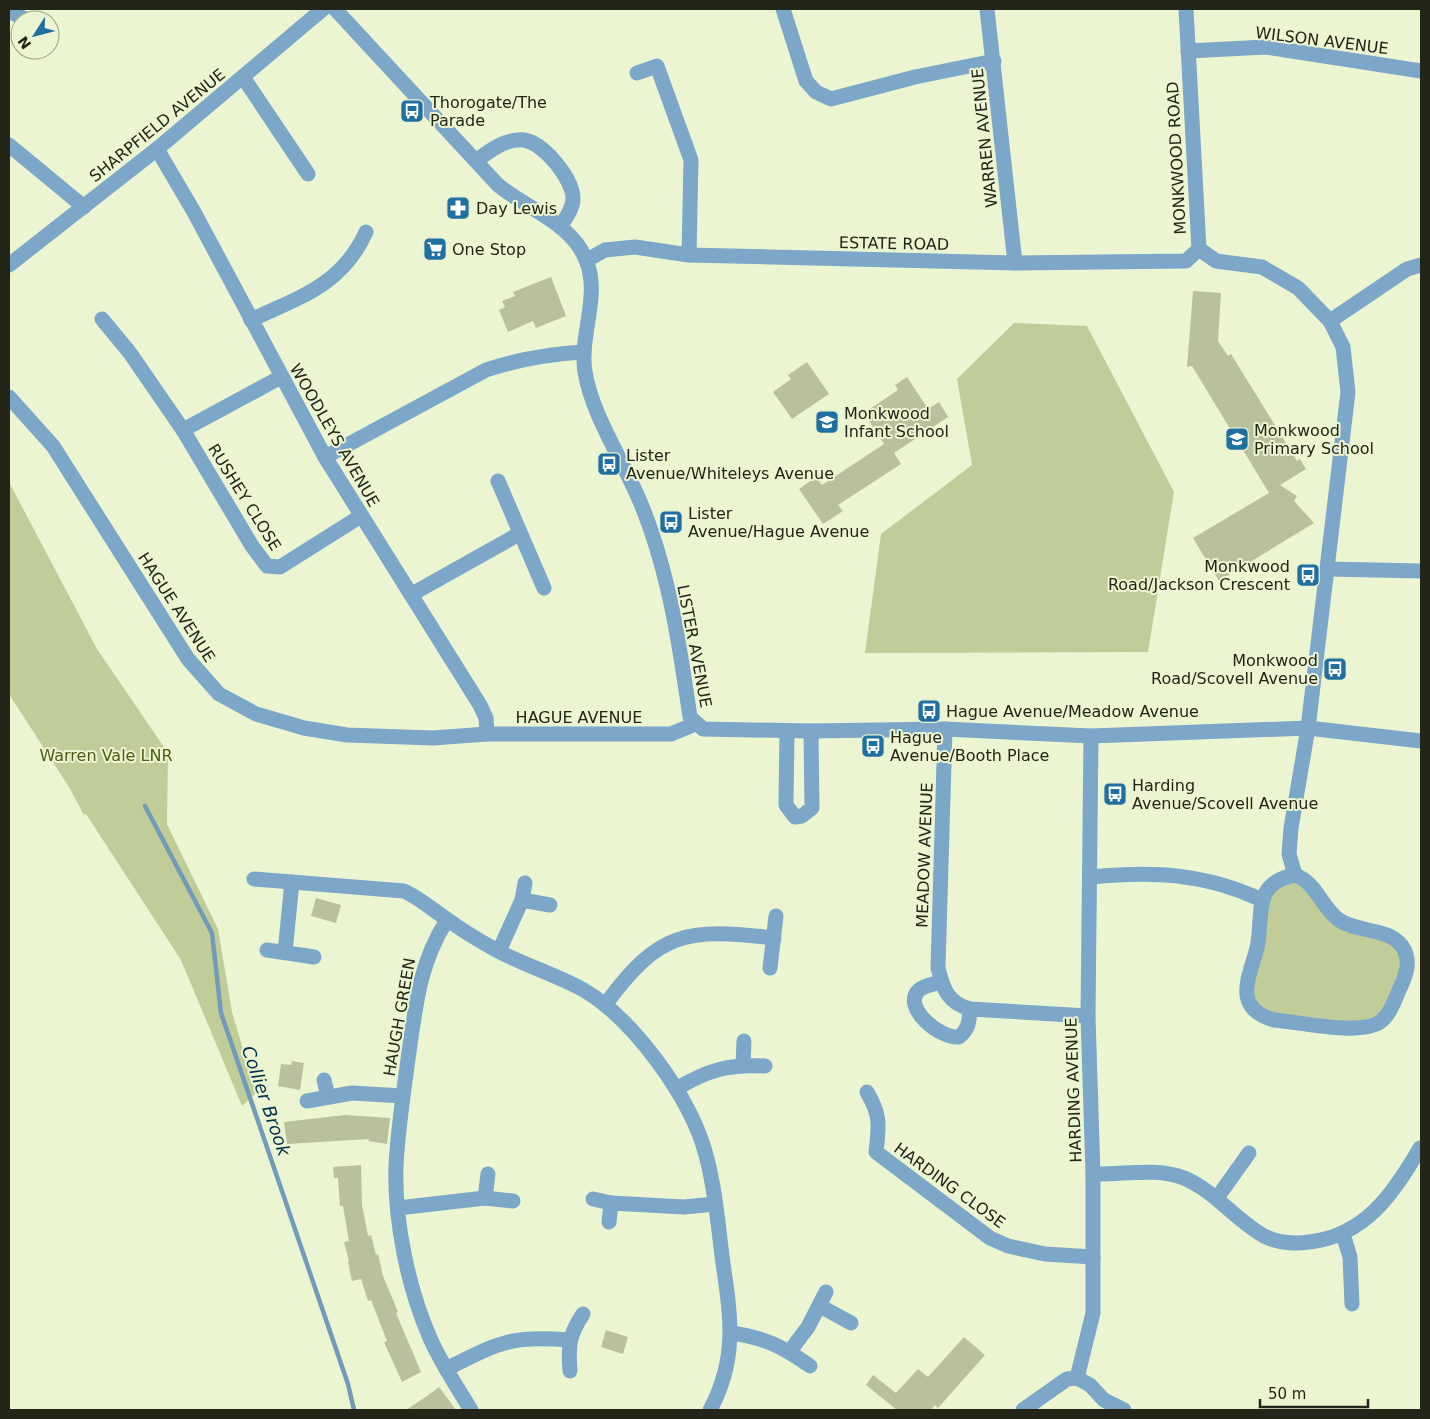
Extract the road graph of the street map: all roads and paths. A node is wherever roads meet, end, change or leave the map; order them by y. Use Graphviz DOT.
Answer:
graph roads {
  1 [pos="323,9"];
  2 [pos="335,9"];
  3 [pos="783,9"];
  4 [pos="987,9"];
  5 [pos="1186,9"];
  6 [pos="1188,51"];
  7 [pos="994,61"];
  8 [pos="1421,71"];
  9 [pos="637,73"];
  10 [pos="243,77"];
  11 [pos="9,145"];
  12 [pos="156,149"];
  13 [pos="476,161"];
  14 [pos="308,174"];
  15 [pos="84,207"];
  16 [pos="560,227"];
  17 [pos="366,232"];
  18 [pos="1198,249"];
  19 [pos="689,255"];
  20 [pos="587,260"];
  21 [pos="1015,263"];
  22 [pos="1421,264"];
  23 [pos="9,265"];
  24 [pos="102,320"];
  25 [pos="251,320"];
  26 [pos="1330,321"];
  27 [pos="584,352"];
  28 [pos="281,376"];
  29 [pos="9,397"];
  30 [pos="183,430"];
  31 [pos="325,457"];
  32 [pos="498,481"];
  33 [pos="361,516"];
  34 [pos="519,534"];
  35 [pos="1328,569"];
  36 [pos="1421,571"];
  37 [pos="544,588"];
  38 [pos="412,594"];
  39 [pos="695,724"];
  40 [pos="1308,728"];
  41 [pos="945,729"];
  42 [pos="787,731"];
  43 [pos="811,732"];
  44 [pos="487,734"];
  45 [pos="1091,736"];
  46 [pos="1421,741"];
  47 [pos="1295,875"];
  48 [pos="1091,877"];
  49 [pos="254,879"];
  50 [pos="292,882"];
  51 [pos="525,883"];
  52 [pos="522,900"];
  53 [pos="1262,900"];
  54 [pos="550,905"];
  55 [pos="776,916"];
  56 [pos="447,920"];
  57 [pos="774,938"];
  58 [pos="266,950"];
  59 [pos="499,951"];
  60 [pos="285,952"];
  61 [pos="314,957"];
  62 [pos="770,968"];
  63 [pos="941,982"];
  64 [pos="606,1005"];
  65 [pos="970,1009"];
  66 [pos="1088,1016"];
  67 [pos="744,1041"];
  68 [pos="743,1065"];
  69 [pos="765,1066"];
  70 [pos="324,1080"];
  71 [pos="676,1089"];
  72 [pos="867,1092"];
  73 [pos="328,1096"];
  74 [pos="403,1096"];
  75 [pos="307,1101"];
  76 [pos="1417,1146"];
  77 [pos="1250,1153"];
  78 [pos="488,1174"];
  79 [pos="1093,1174"];
  80 [pos="485,1198"];
  81 [pos="1217,1198"];
  82 [pos="593,1199"];
  83 [pos="513,1201"];
  84 [pos="611,1203"];
  85 [pos="715,1204"];
  86 [pos="398,1208"];
  87 [pos="609,1222"];
  88 [pos="1343,1234"];
  89 [pos="1093,1257"];
  90 [pos="826,1292"];
  91 [pos="1352,1304"];
  92 [pos="820,1306"];
  93 [pos="583,1314"];
  94 [pos="851,1323"];
  95 [pos="732,1333"];
  96 [pos="570,1340"];
  97 [pos="790,1351"];
  98 [pos="810,1366"];
  99 [pos="446,1369"];
  100 [pos="570,1371"];
  101 [pos="1077,1378"];
  102 [pos="471,1410"];
  103 [pos="710,1410"];
  104 [pos="1023,1410"];
  105 [pos="1124,1410"];
  1 -- 10 [label="street, SHARPFIELD AVENUE"];
  2 -- 13 [label="street"];
  3 -- 7 [label="street"];
  4 -- 7 [label="street, WARREN AVENUE"];
  5 -- 6 [label="street, MONKWOOD ROAD"];
  6 -- 8 [label="street, WILSON AVENUE"];
  6 -- 18 [label="street, MONKWOOD ROAD"];
  7 -- 21 [label="street, WARREN AVENUE"];
  9 -- 19 [label="street"];
  10 -- 12 [label="street, SHARPFIELD AVENUE"];
  10 -- 14 [label="street"];
  11 -- 15 [label="street"];
  12 -- 15 [label="street, SHARPFIELD AVENUE"];
  12 -- 25 [label="street, WOODLEYS AVENUE"];
  13 -- 16 [label="street"];
  13 -- 16 [label="street"];
  15 -- 23 [label="street, SHARPFIELD AVENUE"];
  16 -- 20 [label="street"];
  17 -- 25 [label="street"];
  18 -- 21 [label="street, ESTATE ROAD"];
  18 -- 26 [label="street, MONKWOOD ROAD"];
  19 -- 20 [label="street, ESTATE ROAD"];
  19 -- 21 [label="street, ESTATE ROAD"];
  20 -- 27 [label="street, LISTER AVENUE"];
  22 -- 26 [label="street"];
  24 -- 30 [label="street, RUSHEY CLOSE"];
  25 -- 28 [label="street, WOODLEYS AVENUE"];
  26 -- 35 [label="street, MONKWOOD ROAD"];
  27 -- 31 [label="street"];
  27 -- 39 [label="street, LISTER AVENUE"];
  28 -- 30 [label="street"];
  28 -- 31 [label="street, WOODLEYS AVENUE"];
  29 -- 44 [label="street, HAGUE AVENUE"];
  30 -- 33 [label="street, RUSHEY CLOSE"];
  31 -- 33 [label="street, WOODLEYS AVENUE"];
  32 -- 34 [label="street"];
  33 -- 38 [label="street, WOODLEYS AVENUE"];
  34 -- 37 [label="street"];
  34 -- 38 [label="street"];
  35 -- 36 [label="street"];
  35 -- 40 [label="street, MONKWOOD ROAD"];
  38 -- 44 [label="street, WOODLEYS AVENUE"];
  39 -- 42 [label="street"];
  39 -- 44 [label="street, HAGUE AVENUE"];
  40 -- 45 [label="street"];
  40 -- 46 [label="street"];
  40 -- 47 [label="street, MONKWOOD ROAD"];
  41 -- 43 [label="street"];
  41 -- 45 [label="street"];
  41 -- 63 [label="street, MEADOW AVENUE"];
  42 -- 43 [label="street"];
  42 -- 43 [label="street"];
  45 -- 48 [label="street, HARDING AVENUE"];
  47 -- 53 [label="street"];
  47 -- 53 [label="street"];
  48 -- 53 [label="street"];
  48 -- 66 [label="street, HARDING AVENUE"];
  49 -- 50 [label="street"];
  50 -- 56 [label="street"];
  50 -- 60 [label="street"];
  51 -- 52 [label="street"];
  52 -- 54 [label="street"];
  52 -- 59 [label="street"];
  55 -- 57 [label="street"];
  56 -- 59 [label="street"];
  56 -- 74 [label="street, HAUGH GREEN"];
  57 -- 62 [label="street"];
  57 -- 64 [label="street"];
  58 -- 60 [label="street"];
  59 -- 64 [label="street"];
  60 -- 61 [label="street"];
  63 -- 65 [label="street, MEADOW AVENUE"];
  63 -- 65 [label="street"];
  64 -- 71 [label="street"];
  65 -- 66 [label="street, MEADOW AVENUE"];
  66 -- 79 [label="street, HARDING AVENUE"];
  67 -- 68 [label="street"];
  68 -- 69 [label="street"];
  68 -- 71 [label="street"];
  70 -- 73 [label="street"];
  71 -- 85 [label="street"];
  72 -- 89 [label="street, HARDING CLOSE"];
  73 -- 74 [label="street, HAUGH GREEN"];
  73 -- 75 [label="street, HAUGH GREEN"];
  74 -- 86 [label="street, HAUGH GREEN"];
  76 -- 88 [label="street"];
  77 -- 81 [label="street"];
  78 -- 80 [label="street"];
  79 -- 81 [label="street"];
  79 -- 89 [label="street, HARDING AVENUE"];
  80 -- 83 [label="street"];
  80 -- 86 [label="street"];
  81 -- 88 [label="street"];
  82 -- 84 [label="street"];
  84 -- 85 [label="street"];
  84 -- 87 [label="street"];
  85 -- 95 [label="street"];
  86 -- 99 [label="street, HAUGH GREEN"];
  88 -- 91 [label="street"];
  89 -- 101 [label="street, HARDING AVENUE"];
  90 -- 92 [label="street"];
  92 -- 94 [label="street"];
  92 -- 97 [label="street"];
  93 -- 96 [label="street"];
  95 -- 97 [label="street"];
  95 -- 103 [label="street"];
  96 -- 99 [label="street"];
  96 -- 100 [label="street"];
  97 -- 98 [label="street"];
  99 -- 102 [label="street, HAUGH GREEN"];
  101 -- 104 [label="street"];
  101 -- 105 [label="street"];
}
